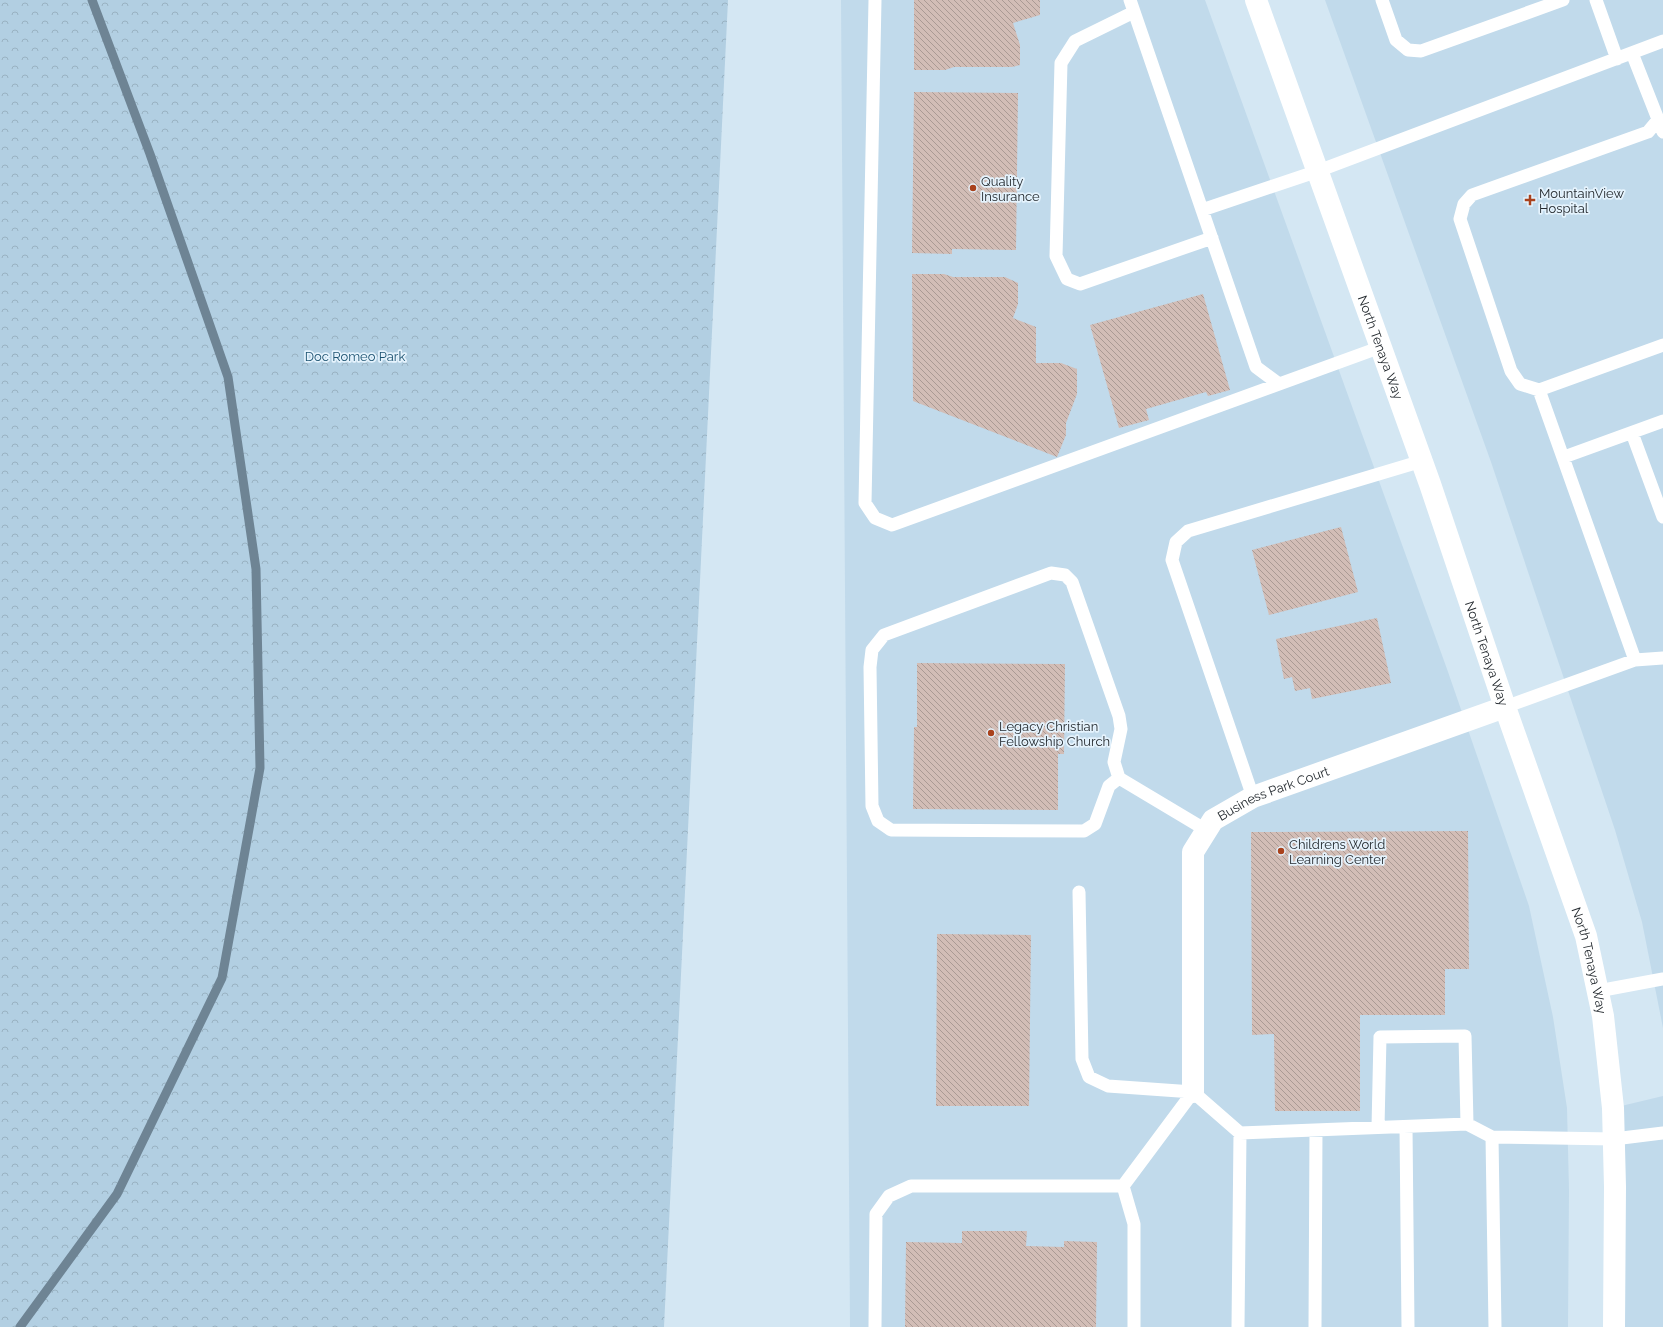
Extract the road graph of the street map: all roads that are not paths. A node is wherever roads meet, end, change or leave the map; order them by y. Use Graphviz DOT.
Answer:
graph roads {
  1 [pos="875,0"];
  2 [pos="1256,0"];
  3 [pos="1382,0"];
  4 [pos="1563,0"];
  5 [pos="1596,0"];
  6 [pos="1132,6"];
  7 [pos="1663,41"];
  8 [pos="1632,53"];
  9 [pos="1618,59"];
  10 [pos="1658,120"];
  11 [pos="1663,132"];
  12 [pos="1318,171"];
  13 [pos="1202,210"];
  14 [pos="1212,238"];
  15 [pos="1663,345"];
  16 [pos="1381,348"];
  17 [pos="1280,384"];
  18 [pos="1539,390"];
  19 [pos="1663,421"];
  20 [pos="1632,433"];
  21 [pos="1564,458"];
  22 [pos="1422,461"];
  23 [pos="1663,517"];
  24 [pos="1663,658"];
  25 [pos="1635,660"];
  26 [pos="1505,707"];
  27 [pos="1119,778"];
  28 [pos="1253,797"];
  29 [pos="1206,830"];
  30 [pos="1079,892"];
  31 [pos="1663,979"];
  32 [pos="1598,991"];
  33 [pos="1193,1092"];
  34 [pos="1467,1124"];
  35 [pos="1406,1126"];
  36 [pos="1378,1128"];
  37 [pos="1316,1130"];
  38 [pos="1240,1133"];
  39 [pos="1663,1133"];
  40 [pos="1492,1137"];
  41 [pos="1614,1139"];
  42 [pos="1123,1186"];
  43 [pos="875,1327"];
  44 [pos="1134,1327"];
  45 [pos="1238,1327"];
  46 [pos="1315,1327"];
  47 [pos="1408,1327"];
  48 [pos="1495,1327"];
  49 [pos="1614,1327"];
  1 -- 17 [label="lane"];
  2 -- 12 [label="main road, North Tenaya Way"];
  3 -- 4 [label="lane"];
  5 -- 9 [label="lane"];
  6 -- 13 [label="lane"];
  6 -- 14 [label="lane"];
  7 -- 8 [label="lane"];
  8 -- 9 [label="lane"];
  8 -- 10 [label="lane"];
  9 -- 12 [label="lane"];
  10 -- 11 [label="lane"];
  10 -- 18 [label="lane"];
  12 -- 13 [label="lane"];
  12 -- 16 [label="main road, North Tenaya Way"];
  13 -- 14 [label="lane"];
  14 -- 17 [label="lane"];
  15 -- 18 [label="lane"];
  16 -- 17 [label="lane"];
  16 -- 22 [label="main road, North Tenaya Way"];
  18 -- 21 [label="lane"];
  19 -- 20 [label="lane"];
  20 -- 21 [label="lane"];
  20 -- 23 [label="lane"];
  21 -- 25 [label="lane"];
  22 -- 26 [label="main road, North Tenaya Way"];
  22 -- 28 [label="lane"];
  24 -- 25 [label="lane"];
  25 -- 26 [label="lane"];
  26 -- 28 [label="main road, Business Park Court"];
  26 -- 32 [label="main road, North Tenaya Way"];
  27 -- 27 [label="lane"];
  27 -- 29 [label="lane"];
  28 -- 29 [label="main road, Business Park Court"];
  29 -- 33 [label="main road, Business Park Court"];
  30 -- 33 [label="lane"];
  31 -- 32 [label="lane"];
  32 -- 41 [label="main road, North Tenaya Way"];
  33 -- 38 [label="lane"];
  33 -- 42 [label="lane"];
  34 -- 35 [label="lane"];
  34 -- 36 [label="lane"];
  34 -- 40 [label="lane"];
  35 -- 36 [label="lane"];
  35 -- 47 [label="lane"];
  36 -- 37 [label="lane"];
  37 -- 38 [label="lane"];
  37 -- 46 [label="lane"];
  38 -- 45 [label="lane"];
  39 -- 41 [label="lane"];
  40 -- 41 [label="lane"];
  40 -- 48 [label="lane"];
  41 -- 49 [label="main road, North Tenaya Way"];
  42 -- 43 [label="lane"];
  42 -- 44 [label="lane"];
}
